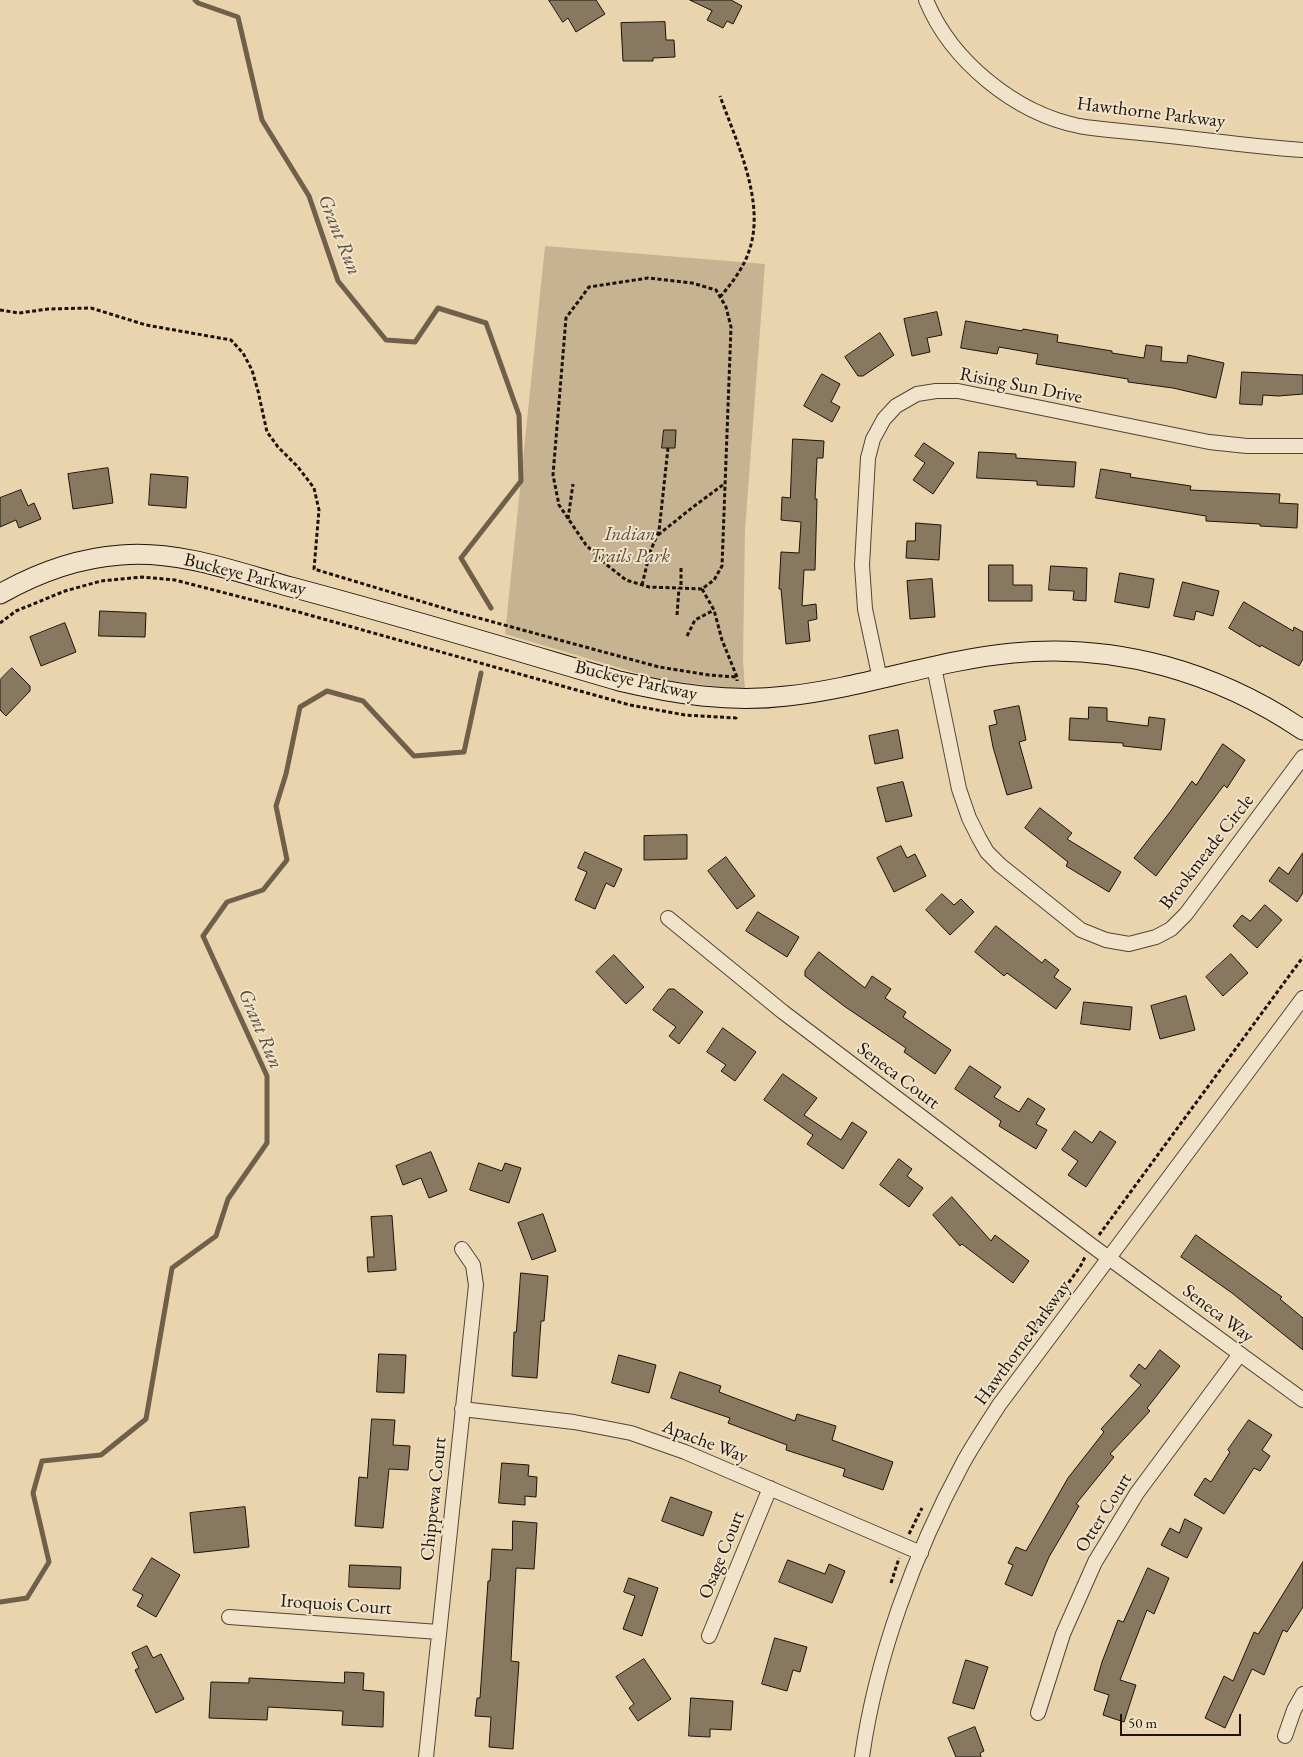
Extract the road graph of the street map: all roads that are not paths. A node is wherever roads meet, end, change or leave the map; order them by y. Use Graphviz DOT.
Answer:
graph roads {
  1 [pos="926,0"];
  2 [pos="1303,150"];
  3 [pos="1303,446"];
  4 [pos="0,594"];
  5 [pos="934,667"];
  6 [pos="880,679"];
  7 [pos="1303,730"];
  8 [pos="1303,757"];
  9 [pos="668,918"];
  10 [pos="1303,998"];
  11 [pos="462,1249"];
  12 [pos="1110,1257"];
  13 [pos="1240,1354"];
  14 [pos="1303,1400"];
  15 [pos="462,1409"];
  16 [pos="770,1488"];
  17 [pos="921,1553"];
  18 [pos="229,1617"];
  19 [pos="439,1632"];
  20 [pos="709,1636"];
  21 [pos="1303,1694"];
  22 [pos="1038,1713"];
  23 [pos="1285,1736"];
  24 [pos="426,1757"];
  25 [pos="862,1757"];
  1 -- 2 [label="street, Hawthorne Parkway"];
  3 -- 6 [label="street, Rising Sun Drive"];
  4 -- 6 [label="street, Buckeye Parkway"];
  5 -- 6 [label="street, Buckeye Parkway"];
  5 -- 7 [label="street, Buckeye Parkway"];
  5 -- 8 [label="street, Brookmeade Circle"];
  9 -- 12 [label="street, Seneca Court"];
  10 -- 12 [label="street, Hawthorne Parkway"];
  11 -- 15 [label="street, Chippewa Court"];
  12 -- 13 [label="street, Seneca Way"];
  12 -- 17 [label="street, Hawthorne Parkway"];
  13 -- 14 [label="street, Seneca Way"];
  13 -- 22 [label="street, Otter Court"];
  15 -- 16 [label="street, Apache Way"];
  15 -- 19 [label="street, Chippewa Court"];
  16 -- 17 [label="street, Apache Way"];
  16 -- 20 [label="street, Osage Court"];
  17 -- 25 [label="street, Hawthorne Parkway"];
  18 -- 19 [label="street, Iroquois Court"];
  19 -- 24 [label="street, Chippewa Court"];
  21 -- 23 [label="street"];
}
